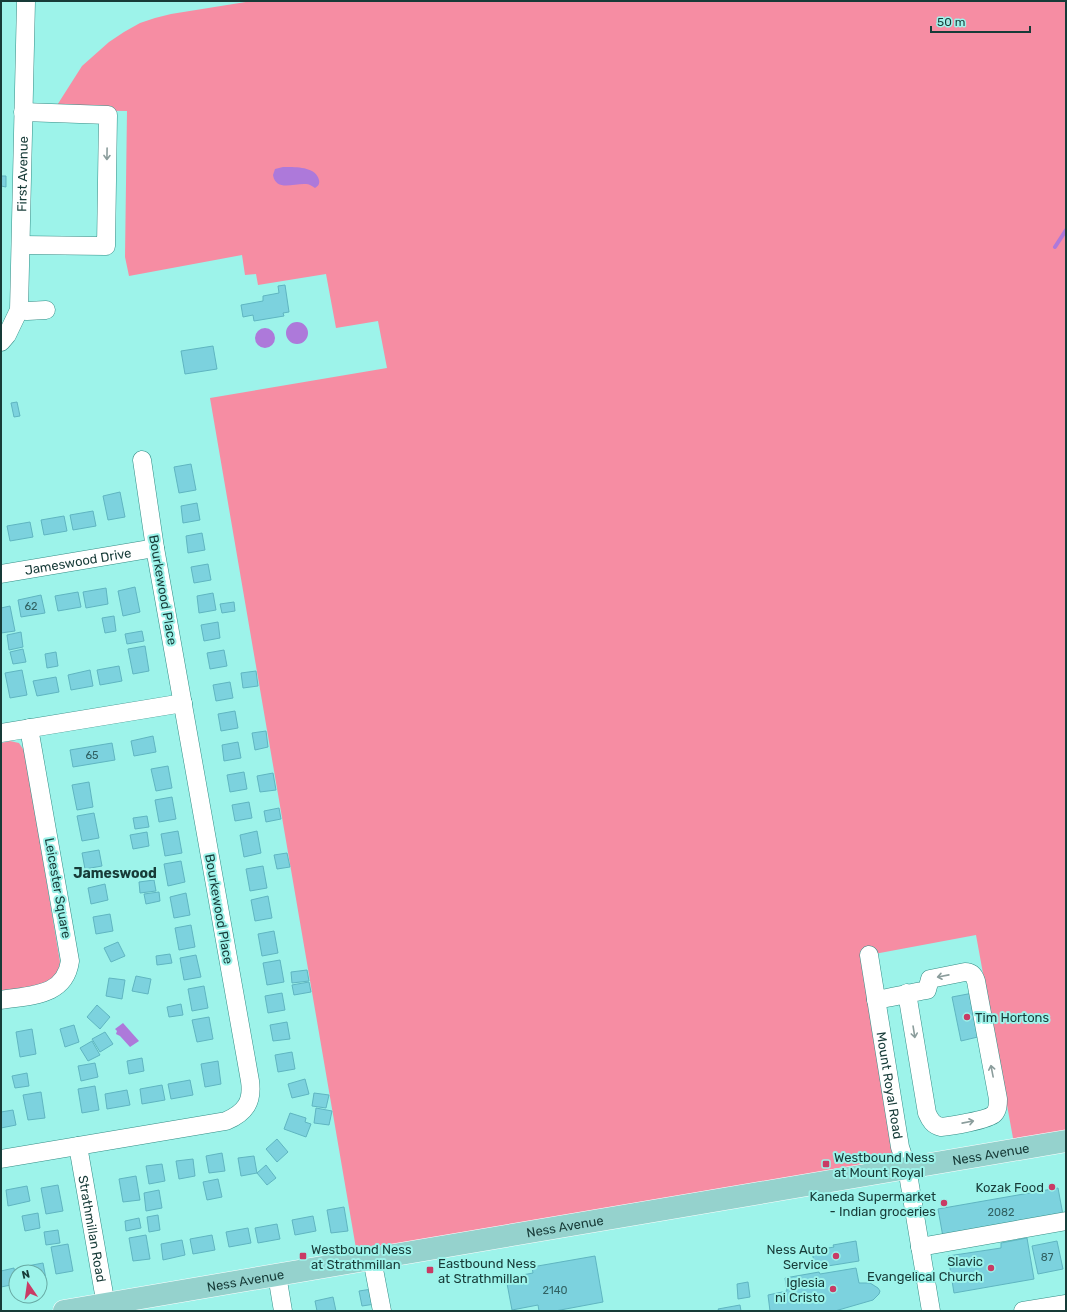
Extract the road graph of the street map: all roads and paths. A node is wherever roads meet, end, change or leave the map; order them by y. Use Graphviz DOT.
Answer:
graph roads {
  1 [pos="26,1"];
  2 [pos="23,112"];
  3 [pos="21,245"];
  4 [pos="19,310"];
  5 [pos="46,310"];
  6 [pos="1,342"];
  7 [pos="142,460"];
  8 [pos="155,548"];
  9 [pos="1,574"];
  10 [pos="183,703"];
  11 [pos="29,728"];
  12 [pos="1,734"];
  13 [pos="869,955"];
  14 [pos="907,994"];
  15 [pos="1,1000"];
  16 [pos="876,1000"];
  17 [pos="1066,1140"];
  18 [pos="78,1146"];
  19 [pos="1,1159"];
  20 [pos="907,1168"];
  21 [pos="1066,1221"];
  22 [pos="920,1247"];
  23 [pos="372,1259"];
  24 [pos="277,1275"];
  25 [pos="1066,1304"];
  26 [pos="106,1308"];
  27 [pos="64,1311"];
  28 [pos="283,1311"];
  29 [pos="382,1311"];
  30 [pos="931,1311"];
  31 [pos="1023,1311"];
  1 -- 2 [label="street, First Avenue"];
  2 -- 3 [label="street, First Avenue"];
  2 -- 3 [label="street, one-way"];
  3 -- 4 [label="street, First Avenue"];
  4 -- 5 [label="street"];
  4 -- 6 [label="street, First Avenue"];
  7 -- 8 [label="street, Bourkewood Place"];
  8 -- 9 [label="street, Jameswood Drive"];
  8 -- 10 [label="street, Bourkewood Place"];
  10 -- 11 [label="street"];
  10 -- 18 [label="street, Bourkewood Place"];
  11 -- 12 [label="street"];
  11 -- 15 [label="street, Leicester Square"];
  13 -- 16 [label="street, Mount Royal Road"];
  14 -- 14 [label="street, one-way"];
  14 -- 16 [label="street"];
  16 -- 20 [label="street, Mount Royal Road"];
  17 -- 20 [label="main road, Ness Avenue"];
  18 -- 19 [label="street, Bourkewood Place"];
  18 -- 26 [label="street, Strathmillan Road"];
  20 -- 22 [label="street, Mount Royal Road"];
  20 -- 23 [label="main road, Ness Avenue"];
  21 -- 22 [label="street"];
  22 -- 30 [label="street, Mount Royal Road"];
  23 -- 24 [label="main road, Ness Avenue"];
  23 -- 29 [label="street"];
  24 -- 26 [label="main road, Ness Avenue"];
  24 -- 28 [label="street"];
  25 -- 31 [label="street"];
  26 -- 27 [label="main road, Ness Avenue"];
}
